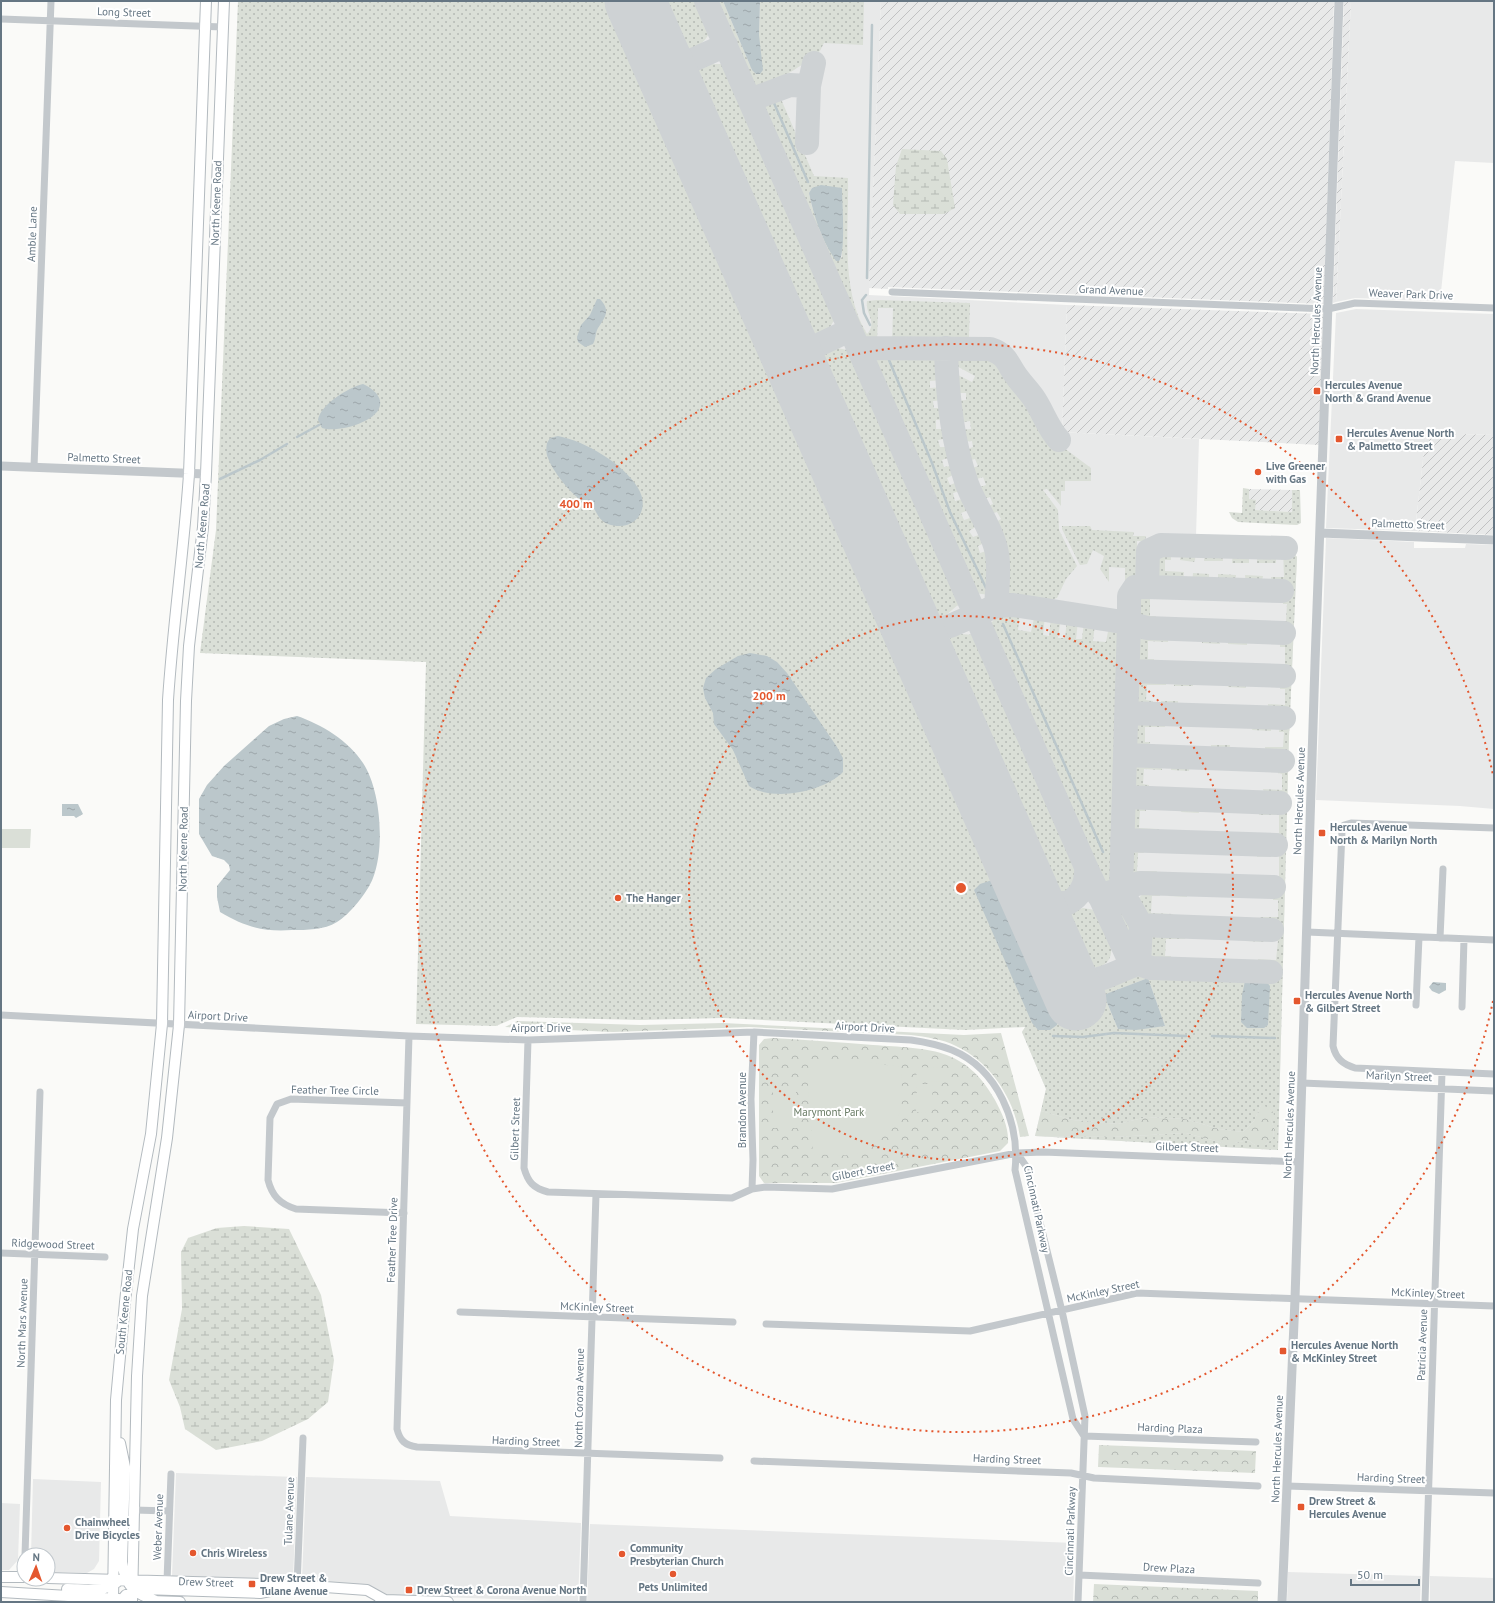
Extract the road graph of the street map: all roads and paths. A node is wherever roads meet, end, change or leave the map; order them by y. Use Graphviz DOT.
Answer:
graph roads {
  1 [pos="51,1"];
  2 [pos="206,1"];
  3 [pos="224,1"];
  4 [pos="1339,1"];
  5 [pos="1,19"];
  6 [pos="50,20"];
  7 [pos="205,26"];
  8 [pos="223,27"];
  9 [pos="892,292"];
  10 [pos="1494,308"];
  11 [pos="1328,309"];
  12 [pos="1,466"];
  13 [pos="34,467"];
  14 [pos="189,474"];
  15 [pos="206,474"];
  16 [pos="1321,533"];
  17 [pos="1494,540"];
  18 [pos="1494,828"];
  19 [pos="1443,869"];
  20 [pos="1308,932"];
  21 [pos="1338,934"];
  22 [pos="1419,937"];
  23 [pos="1440,938"];
  24 [pos="1464,939"];
  25 [pos="1494,940"];
  26 [pos="1416,1005"];
  27 [pos="1462,1007"];
  28 [pos="1,1015"];
  29 [pos="162,1024"];
  30 [pos="179,1025"];
  31 [pos="754,1032"];
  32 [pos="409,1036"];
  33 [pos="528,1040"];
  34 [pos="1442,1072"];
  35 [pos="1494,1074"];
  36 [pos="1302,1083"];
  37 [pos="1442,1089"];
  38 [pos="1494,1091"];
  39 [pos="40,1092"];
  40 [pos="407,1103"];
  41 [pos="1017,1153"];
  42 [pos="1299,1162"];
  43 [pos="752,1189"];
  44 [pos="596,1194"];
  45 [pos="404,1213"];
  46 [pos="1,1253"];
  47 [pos="35,1254"];
  48 [pos="105,1257"];
  49 [pos="1295,1299"];
  50 [pos="1435,1304"];
  51 [pos="1494,1306"];
  52 [pos="1062,1311"];
  53 [pos="460,1312"];
  54 [pos="1048,1314"];
  55 [pos="592,1318"];
  56 [pos="733,1322"];
  57 [pos="766,1324"];
  58 [pos="1084,1436"];
  59 [pos="303,1438"];
  60 [pos="1256,1442"];
  61 [pos="403,1443"];
  62 [pos="588,1454"];
  63 [pos="720,1458"];
  64 [pos="754,1460"];
  65 [pos="171,1474"];
  66 [pos="1083,1476"];
  67 [pos="1258,1486"];
  68 [pos="1287,1486"];
  69 [pos="1428,1491"];
  70 [pos="1494,1493"];
  71 [pos="134,1510"];
  72 [pos="170,1511"];
  73 [pos="25,1547"];
  74 [pos="1079,1575"];
  75 [pos="1,1577"];
  76 [pos="16,1577"];
  77 [pos="56,1578"];
  78 [pos="166,1581"];
  79 [pos="1258,1583"];
  80 [pos="297,1585"];
  81 [pos="1,1592"];
  82 [pos="122,1592"];
  83 [pos="25,1598"];
  84 [pos="383,1601"];
  85 [pos="156,1602"];
  86 [pos="180,1602"];
  87 [pos="448,1602"];
  88 [pos="583,1602"];
  89 [pos="1078,1602"];
  90 [pos="1282,1602"];
  91 [pos="1425,1602"];
  1 -- 6 [label="street, Amble Lane"];
  2 -- 7 [label="main road, North Keene Road"];
  3 -- 8 [label="main road, North Keene Road"];
  4 -- 11 [label="street, North Hercules Avenue"];
  5 -- 6 [label="street, Long Street"];
  6 -- 7 [label="street, Long Street"];
  6 -- 13 [label="street, Amble Lane"];
  7 -- 8 [label="street, Long Street"];
  7 -- 14 [label="main road, North Keene Road"];
  8 -- 15 [label="main road, North Keene Road"];
  9 -- 11 [label="street, Grand Avenue"];
  10 -- 11 [label="street, Weaver Park Drive"];
  11 -- 16 [label="street, North Hercules Avenue"];
  12 -- 13 [label="street, Palmetto Street"];
  13 -- 14 [label="street, Palmetto Street"];
  14 -- 15 [label="street, Palmetto Street"];
  14 -- 29 [label="main road, North Keene Road"];
  15 -- 30 [label="main road, North Keene Road"];
  16 -- 17 [label="street, Palmetto Street"];
  16 -- 20 [label="street, North Hercules Avenue"];
  18 -- 21 [label="street"];
  19 -- 23 [label="street"];
  20 -- 21 [label="street"];
  20 -- 36 [label="street, North Hercules Avenue"];
  21 -- 22 [label="street"];
  21 -- 34 [label="street"];
  22 -- 23 [label="street"];
  22 -- 26 [label="street"];
  23 -- 24 [label="street"];
  24 -- 25 [label="street"];
  24 -- 27 [label="street"];
  28 -- 29 [label="street, Airport Drive"];
  29 -- 30 [label="street, Airport Drive"];
  29 -- 82 [label="main road, South Keene Road"];
  30 -- 32 [label="street, Airport Drive"];
  30 -- 71 [label="main road, South Keene Road"];
  31 -- 33 [label="street, Airport Drive"];
  31 -- 41 [label="street, Airport Drive"];
  31 -- 43 [label="street, Brandon Avenue"];
  32 -- 33 [label="street, Airport Drive"];
  32 -- 40 [label="street, Feather Tree Drive"];
  33 -- 44 [label="street, Gilbert Street"];
  34 -- 35 [label="street"];
  34 -- 37 [label="street, Patricia Avenue"];
  36 -- 37 [label="street, Marilyn Street"];
  36 -- 42 [label="street, North Hercules Avenue"];
  37 -- 38 [label="street, Marilyn Street"];
  37 -- 50 [label="street, Patricia Avenue"];
  39 -- 47 [label="street, North Mars Avenue"];
  40 -- 45 [label="street, Feather Tree Drive"];
  40 -- 45 [label="street, Feather Tree Circle"];
  41 -- 42 [label="street, Gilbert Street"];
  41 -- 43 [label="street, Gilbert Street"];
  41 -- 52 [label="street, Cincinnati Parkway"];
  41 -- 54 [label="street, Cincinnati Parkway"];
  42 -- 49 [label="street, North Hercules Avenue"];
  43 -- 44 [label="street, Gilbert Street"];
  44 -- 55 [label="street, North Corona Avenue"];
  45 -- 61 [label="street, Feather Tree Drive"];
  46 -- 47 [label="street, Ridgewood Street"];
  47 -- 48 [label="street, Ridgewood Street"];
  47 -- 73 [label="street, North Mars Avenue"];
  49 -- 50 [label="street, McKinley Street"];
  49 -- 52 [label="street, McKinley Street"];
  49 -- 68 [label="street, North Hercules Avenue"];
  50 -- 51 [label="street, McKinley Street"];
  50 -- 69 [label="street, Patricia Avenue"];
  52 -- 54 [label="street, McKinley Street"];
  52 -- 58 [label="street, Cincinnati Parkway"];
  53 -- 55 [label="street, McKinley Street"];
  54 -- 57 [label="street, McKinley Street"];
  54 -- 58 [label="street, Cincinnati Parkway"];
  55 -- 56 [label="street, McKinley Street"];
  55 -- 62 [label="street, North Corona Avenue"];
  58 -- 60 [label="street, Harding Plaza"];
  58 -- 66 [label="street, Cincinnati Parkway"];
  59 -- 80 [label="street, Tulane Avenue"];
  61 -- 62 [label="street, Harding Street"];
  62 -- 63 [label="street, Harding Street"];
  62 -- 88 [label="street, North Corona Avenue"];
  64 -- 66 [label="street, Harding Street"];
  65 -- 72 [label="street, Weber Avenue"];
  66 -- 67 [label="street, Harding Street"];
  66 -- 74 [label="street, Cincinnati Parkway"];
  68 -- 69 [label="street, Harding Street"];
  68 -- 90 [label="street, North Hercules Avenue"];
  69 -- 70 [label="street, Harding Street"];
  69 -- 91 [label="street, Patricia Avenue"];
  71 -- 72 [label="street"];
  71 -- 82 [label="main road, South Keene Road"];
  72 -- 78 [label="street, Weber Avenue"];
  74 -- 79 [label="street, Drew Plaza"];
  74 -- 89 [label="street, Cincinnati Parkway"];
  75 -- 76 [label="main road"];
  77 -- 82 [label="main road, Drew Street"];
  78 -- 80 [label="main road, Drew Street"];
  78 -- 82 [label="main road, Drew Street"];
  80 -- 82 [label="main road"];
  80 -- 84 [label="main road, Drew Street"];
  81 -- 82 [label="main road"];
  81 -- 83 [label="main road, Drew Street"];
  82 -- 83 [label="main road, Drew Street"];
  82 -- 85 [label="main road, Drew Street"];
  84 -- 87 [label="main road, Drew Street"];
  85 -- 86 [label="main road, Drew Street"];
}
